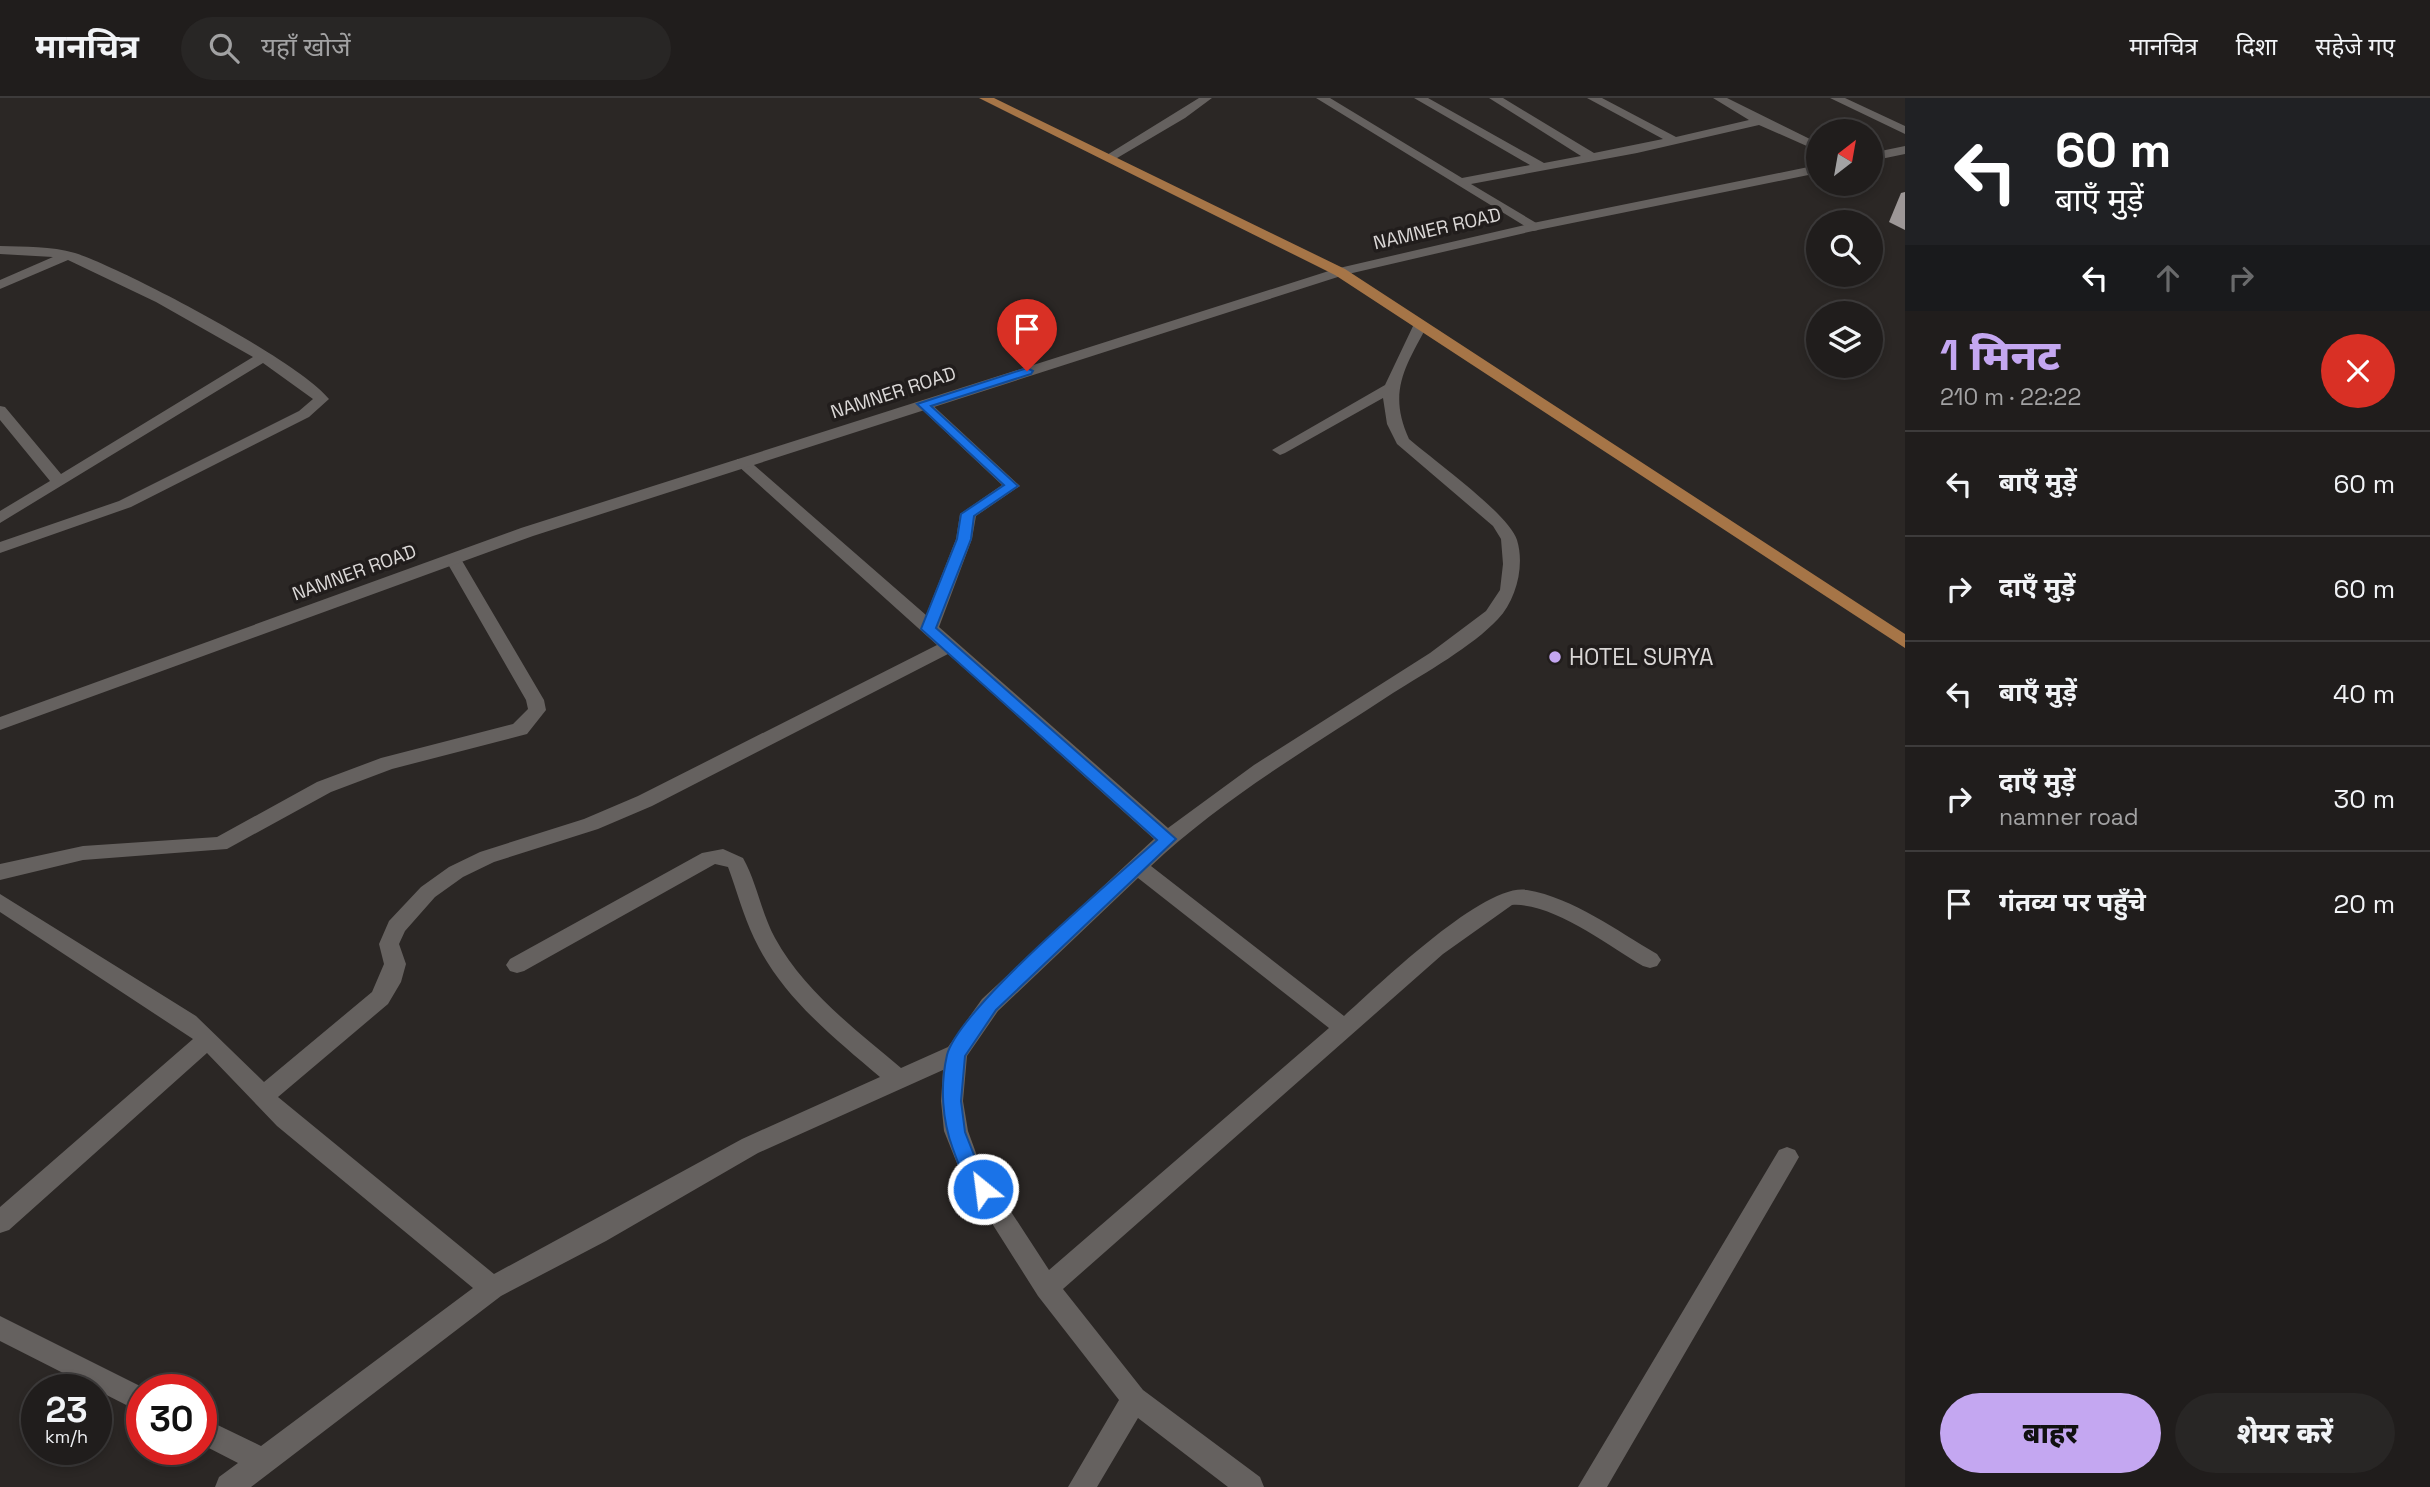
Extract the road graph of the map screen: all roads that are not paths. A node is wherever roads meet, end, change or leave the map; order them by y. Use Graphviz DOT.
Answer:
graph roads {
  1 [pos="985,98"];
  2 [pos="1206,98"];
  3 [pos="1322,98"];
  4 [pos="1420,98"];
  5 [pos="1495,98"];
  6 [pos="1593,98"];
  7 [pos="1719,98"];
  8 [pos="1836,98"];
  9 [pos="1760,121"];
  10 [pos="1905,130"];
  11 [pos="1675,141"];
  12 [pos="1806,142"];
  13 [pos="1905,150"];
  14 [pos="1883,155"];
  15 [pos="1590,156"];
  16 [pos="1108,158"];
  17 [pos="1539,165"];
  18 [pos="1806,171"];
  19 [pos="1460,181"];
  20 [pos="1533,227"];
  21 [pos="0,250"];
  22 [pos="67,256"];
  23 [pos="1340,272"];
  24 [pos="0,285"];
  25 [pos="1420,324"];
  26 [pos="262,358"];
  27 [pos="1389,388"];
  28 [pos="923,404"];
  29 [pos="0,410"];
  30 [pos="1280,450"];
  31 [pos="742,462"];
  32 [pos="59,481"];
  33 [pos="0,518"];
  34 [pos="0,548"];
  35 [pos="453,559"];
  36 [pos="929,629"];
  37 [pos="1905,642"];
  38 [pos="948,647"];
  39 [pos="0,724"];
  40 [pos="1167,839"];
  41 [pos="1138,867"];
  42 [pos="0,872"];
  43 [pos="0,902"];
  44 [pos="1650,960"];
  45 [pos="517,965"];
  46 [pos="1344,1028"];
  47 [pos="208,1039"];
  48 [pos="956,1054"];
  49 [pos="899,1080"];
  50 [pos="263,1096"];
  51 [pos="1787,1157"];
  52 [pos="0,1222"];
  53 [pos="492,1288"];
  54 [pos="1046,1288"];
  55 [pos="0,1328"];
  56 [pos="126,1392"];
  57 [pos="1134,1399"];
  58 [pos="217,1438"];
  59 [pos="262,1461"];
  60 [pos="229,1487"];
  61 [pos="1082,1487"];
  62 [pos="1250,1487"];
  63 [pos="1592,1487"];
  1 -- 16 [label="main road"];
  2 -- 16 [label="street"];
  3 -- 19 [label="street"];
  4 -- 17 [label="street"];
  5 -- 15 [label="street"];
  6 -- 11 [label="street"];
  7 -- 9 [label="street"];
  8 -- 10 [label="street"];
  9 -- 11 [label="street"];
  9 -- 12 [label="street"];
  11 -- 15 [label="street"];
  13 -- 14 [label="street"];
  15 -- 17 [label="street"];
  16 -- 23 [label="main road"];
  17 -- 19 [label="street"];
  18 -- 20 [label="street, NAMNER ROAD"];
  19 -- 20 [label="street"];
  20 -- 23 [label="street, NAMNER ROAD"];
  21 -- 22 [label="street"];
  22 -- 24 [label="street"];
  22 -- 26 [label="street"];
  23 -- 25 [label="main road"];
  23 -- 28 [label="street, NAMNER ROAD"];
  25 -- 27 [label="street"];
  25 -- 37 [label="main road"];
  26 -- 32 [label="street"];
  26 -- 34 [label="street"];
  27 -- 30 [label="street"];
  27 -- 40 [label="street"];
  28 -- 31 [label="street, NAMNER ROAD"];
  28 -- 36 [label="street"];
  29 -- 32 [label="street"];
  31 -- 35 [label="street, NAMNER ROAD"];
  31 -- 36 [label="street"];
  32 -- 33 [label="street"];
  35 -- 39 [label="street, NAMNER ROAD"];
  35 -- 42 [label="street"];
  36 -- 38 [label="street"];
  38 -- 40 [label="street"];
  38 -- 50 [label="street"];
  40 -- 41 [label="street"];
  41 -- 46 [label="street"];
  41 -- 48 [label="street"];
  43 -- 47 [label="street"];
  44 -- 46 [label="street"];
  45 -- 49 [label="street"];
  46 -- 54 [label="street"];
  47 -- 50 [label="street"];
  47 -- 52 [label="street"];
  48 -- 49 [label="street"];
  48 -- 54 [label="street"];
  49 -- 53 [label="street"];
  50 -- 53 [label="street"];
  51 -- 63 [label="street"];
  53 -- 59 [label="street"];
  54 -- 57 [label="street"];
  55 -- 56 [label="street"];
  57 -- 61 [label="street"];
  57 -- 62 [label="street"];
  58 -- 59 [label="street"];
  59 -- 60 [label="street"];
}
